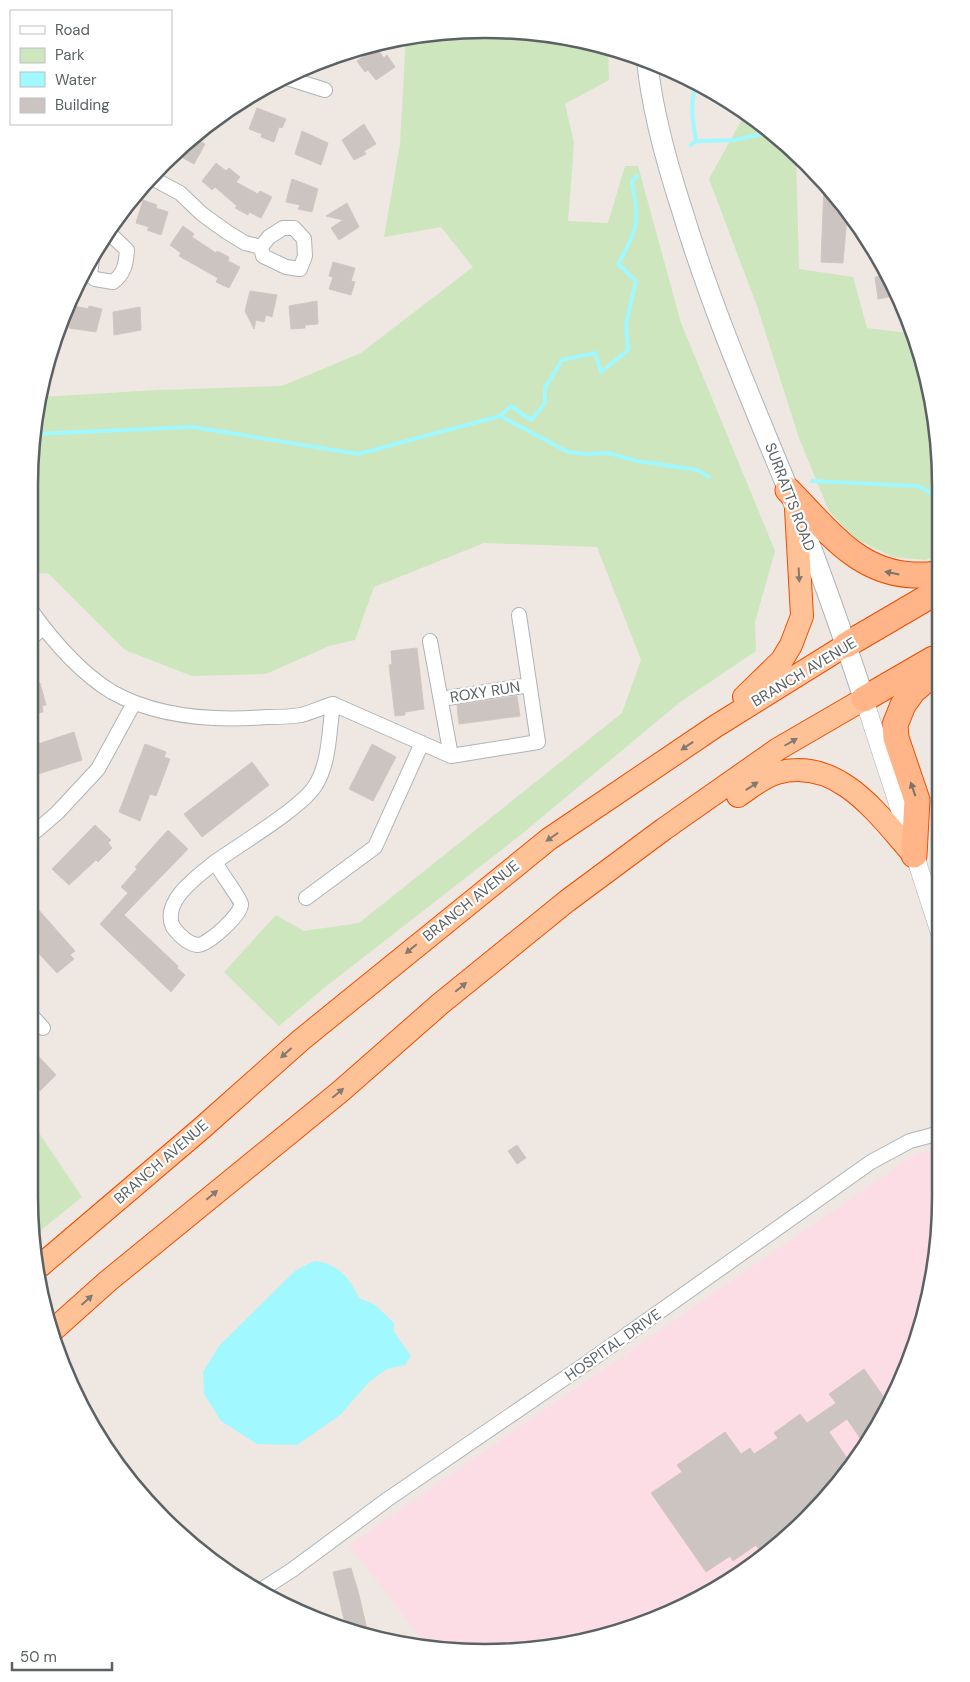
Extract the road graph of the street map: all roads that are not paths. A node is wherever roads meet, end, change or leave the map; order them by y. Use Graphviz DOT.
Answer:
graph roads {
  1 [pos="648,69"];
  2 [pos="295,80"];
  3 [pos="325,90"];
  4 [pos="158,181"];
  5 [pos="112,237"];
  6 [pos="261,247"];
  7 [pos="90,275"];
  8 [pos="792,499"];
  9 [pos="932,575"];
  10 [pos="932,595"];
  11 [pos="519,615"];
  12 [pos="38,621"];
  13 [pos="43,628"];
  14 [pos="38,632"];
  15 [pos="430,641"];
  16 [pos="846,645"];
  17 [pos="932,660"];
  18 [pos="932,675"];
  19 [pos="530,685"];
  20 [pos="441,699"];
  21 [pos="864,699"];
  22 [pos="134,703"];
  23 [pos="333,704"];
  24 [pos="716,726"];
  25 [pos="422,743"];
  26 [pos="451,756"];
  27 [pos="664,829"];
  28 [pos="38,830"];
  29 [pos="914,855"];
  30 [pos="215,862"];
  31 [pos="306,898"];
  32 [pos="932,906"];
  33 [pos="38,1023"];
  34 [pos="43,1028"];
  35 [pos="932,1135"];
  36 [pos="43,1264"];
  37 [pos="57,1327"];
  38 [pos="265,1587"];
  1 -- 8 [label="main road, SURRATTS ROAD"];
  2 -- 3 [label="street"];
  4 -- 6 [label="street"];
  5 -- 7 [label="street"];
  9 -- 8 [label="highway, one-way"];
  8 -- 16 [label="main road, SURRATTS ROAD"];
  8 -- 24 [label="highway, one-way"];
  10 -- 16 [label="highway, BRANCH AVENUE"];
  11 -- 19 [label="street"];
  12 -- 13 [label="street"];
  13 -- 14 [label="street"];
  13 -- 22 [label="street"];
  15 -- 20 [label="street"];
  16 -- 21 [label="main road, SURRATTS ROAD"];
  16 -- 24 [label="highway, BRANCH AVENUE"];
  17 -- 21 [label="highway"];
  29 -- 18 [label="highway, one-way"];
  19 -- 20 [label="street, ROXY RUN"];
  19 -- 26 [label="street"];
  20 -- 26 [label="street"];
  27 -- 21 [label="highway, one-way"];
  21 -- 29 [label="street, SURRATTS ROAD"];
  22 -- 23 [label="street"];
  22 -- 28 [label="street"];
  23 -- 25 [label="street"];
  23 -- 30 [label="street"];
  24 -- 36 [label="highway, BRANCH AVENUE, one-way"];
  25 -- 26 [label="street"];
  25 -- 31 [label="street"];
  27 -- 29 [label="highway, one-way"];
  37 -- 27 [label="highway, one-way"];
  29 -- 32 [label="street, SURRATTS ROAD"];
  30 -- 30 [label="street"];
  33 -- 34 [label="street"];
  35 -- 38 [label="street, HOSPITAL DRIVE"];
}
